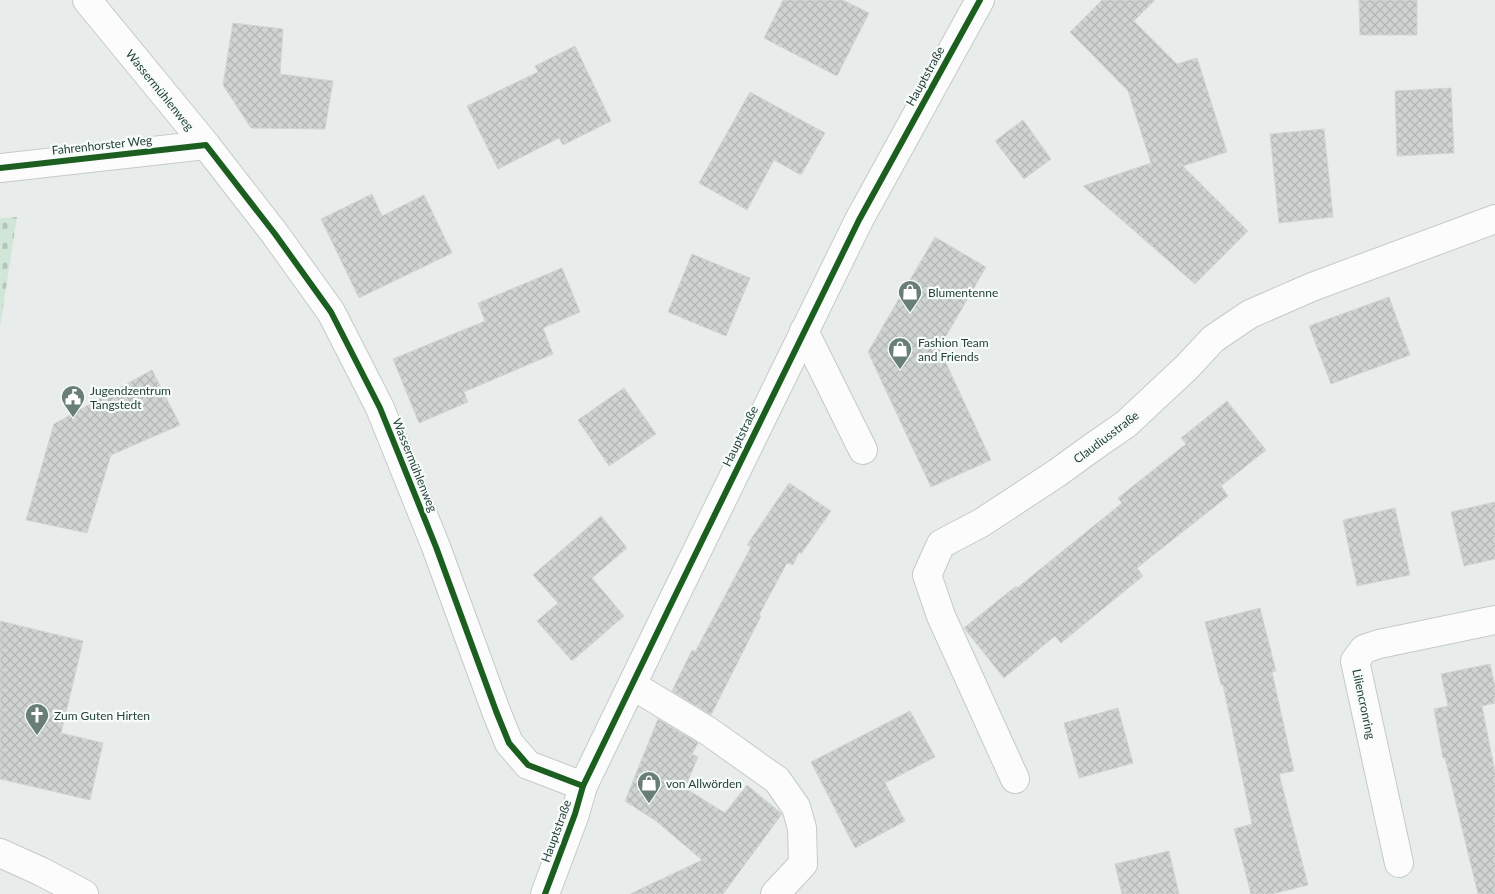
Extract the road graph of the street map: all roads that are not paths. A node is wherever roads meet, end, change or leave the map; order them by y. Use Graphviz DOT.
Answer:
graph roads {
  1 [pos="87,0"];
  2 [pos="980,0"];
  3 [pos="206,145"];
  4 [pos="0,168"];
  5 [pos="1495,219"];
  6 [pos="804,331"];
  7 [pos="863,450"];
  8 [pos="1495,620"];
  9 [pos="632,685"];
  10 [pos="1015,780"];
  11 [pos="583,786"];
  12 [pos="0,853"];
  13 [pos="1399,863"];
  14 [pos="84,894"];
  15 [pos="545,894"];
  16 [pos="775,894"];
  1 -- 3 [label="street, Wassermühlenweg"];
  2 -- 6 [label="street, Hauptstraße"];
  3 -- 4 [label="street, Fahrenhorster Weg"];
  3 -- 11 [label="street, Wassermühlenweg"];
  5 -- 10 [label="street, Claudiusstraße"];
  6 -- 7 [label="street"];
  6 -- 9 [label="street, Hauptstraße"];
  8 -- 13 [label="street, Liliencronring"];
  9 -- 11 [label="street, Hauptstraße"];
  9 -- 16 [label="street"];
  11 -- 15 [label="street, Hauptstraße"];
  12 -- 14 [label="street"];
}
